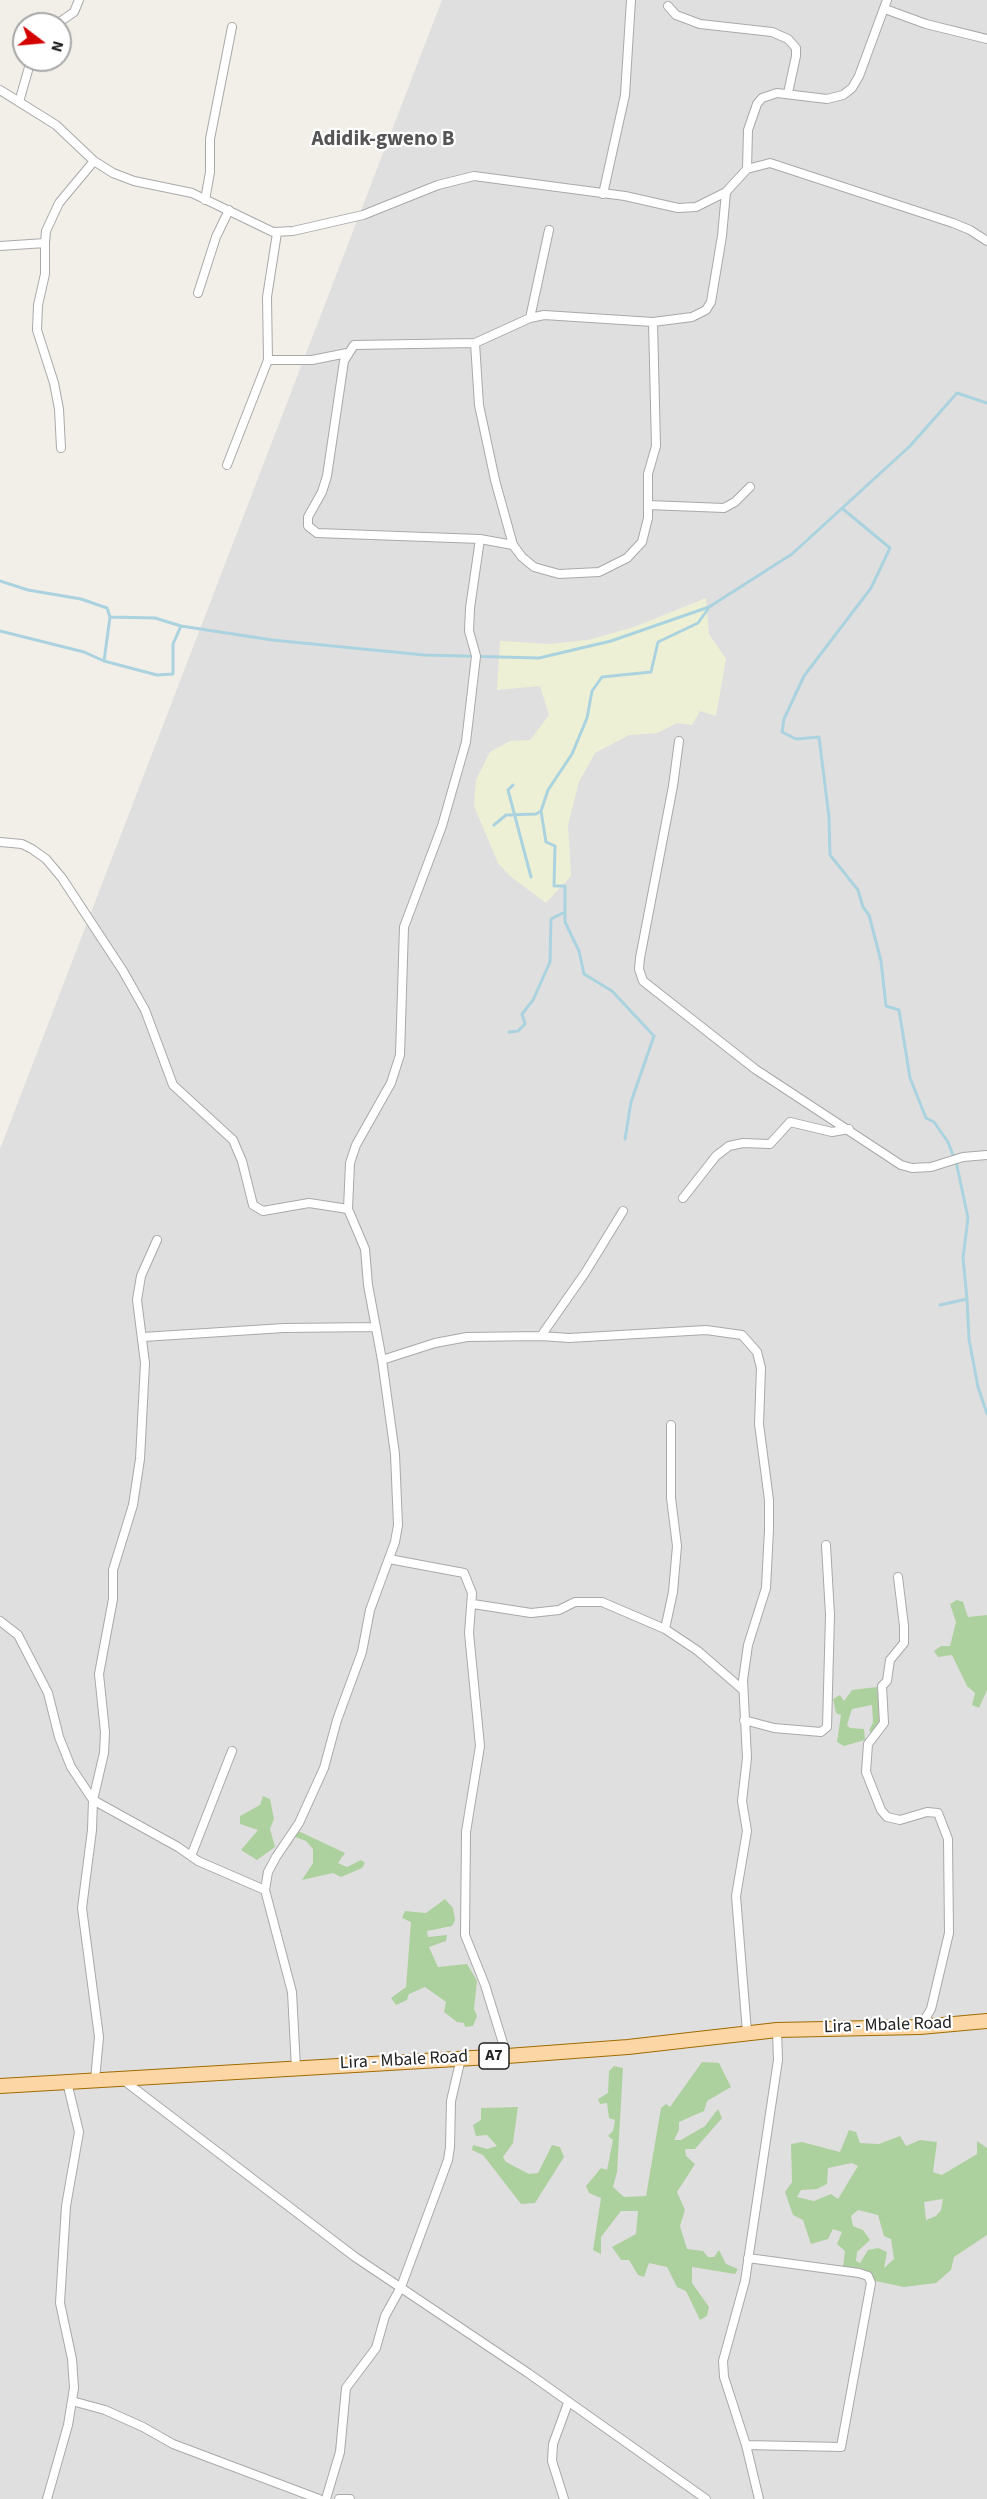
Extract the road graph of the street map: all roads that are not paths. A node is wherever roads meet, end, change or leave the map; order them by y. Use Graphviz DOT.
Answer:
graph roads {
  1 [pos="79,0"];
  2 [pos="631,0"];
  3 [pos="886,4"];
  4 [pos="669,6"];
  5 [pos="72,13"];
  6 [pos="232,27"];
  7 [pos="987,39"];
  8 [pos="28,72"];
  9 [pos="0,90"];
  10 [pos="788,93"];
  11 [pos="19,102"];
  12 [pos="94,161"];
  13 [pos="747,169"];
  14 [pos="726,192"];
  15 [pos="603,194"];
  16 [pos="205,200"];
  17 [pos="229,210"];
  18 [pos="549,230"];
  19 [pos="277,233"];
  20 [pos="987,241"];
  21 [pos="45,243"];
  22 [pos="0,246"];
  23 [pos="198,293"];
  24 [pos="530,318"];
  25 [pos="653,322"];
  26 [pos="475,343"];
  27 [pos="347,353"];
  28 [pos="268,360"];
  29 [pos="61,448"];
  30 [pos="227,465"];
  31 [pos="750,487"];
  32 [pos="648,505"];
  33 [pos="480,539"];
  34 [pos="513,545"];
  35 [pos="679,741"];
  36 [pos="0,842"];
  37 [pos="849,1129"];
  38 [pos="987,1155"];
  39 [pos="683,1198"];
  40 [pos="348,1209"];
  41 [pos="623,1211"];
  42 [pos="157,1240"];
  43 [pos="376,1328"];
  44 [pos="143,1336"];
  45 [pos="541,1336"];
  46 [pos="382,1359"];
  47 [pos="671,1425"];
  48 [pos="826,1545"];
  49 [pos="389,1559"];
  50 [pos="898,1577"];
  51 [pos="473,1604"];
  52 [pos="0,1621"];
  53 [pos="665,1629"];
  54 [pos="743,1690"];
  55 [pos="744,1720"];
  56 [pos="232,1751"];
  57 [pos="93,1800"];
  58 [pos="191,1856"];
  59 [pos="265,1890"];
  60 [pos="987,2021"];
  61 [pos="920,2027"];
  62 [pos="777,2030"];
  63 [pos="747,2032"];
  64 [pos="507,2056"];
  65 [pos="460,2058"];
  66 [pos="296,2068"];
  67 [pos="121,2079"];
  68 [pos="95,2080"];
  69 [pos="67,2082"];
  70 [pos="0,2086"];
  71 [pos="748,2258"];
  72 [pos="401,2287"];
  73 [pos="72,2401"];
  74 [pos="568,2403"];
  75 [pos="746,2445"];
  76 [pos="47,2499"];
  77 [pos="319,2499"];
  78 [pos="326,2499"];
  79 [pos="339,2499"];
  80 [pos="350,2499"];
  81 [pos="564,2499"];
  82 [pos="705,2499"];
  83 [pos="759,2499"];
  1 -- 5 [label="street"];
  2 -- 15 [label="street"];
  3 -- 7 [label="street"];
  3 -- 10 [label="street"];
  4 -- 10 [label="street"];
  6 -- 16 [label="street"];
  8 -- 11 [label="street"];
  9 -- 11 [label="street"];
  10 -- 13 [label="street"];
  11 -- 12 [label="street"];
  12 -- 16 [label="street"];
  12 -- 21 [label="street"];
  13 -- 14 [label="street"];
  13 -- 20 [label="street"];
  14 -- 15 [label="street"];
  14 -- 25 [label="street"];
  15 -- 19 [label="street"];
  16 -- 17 [label="street"];
  17 -- 19 [label="street"];
  17 -- 23 [label="street"];
  18 -- 24 [label="street"];
  19 -- 28 [label="street"];
  21 -- 22 [label="street"];
  21 -- 29 [label="street"];
  24 -- 25 [label="street"];
  24 -- 26 [label="street"];
  25 -- 32 [label="street"];
  26 -- 27 [label="street"];
  26 -- 34 [label="street"];
  27 -- 28 [label="street"];
  27 -- 33 [label="street"];
  28 -- 30 [label="street"];
  31 -- 32 [label="street"];
  32 -- 34 [label="street"];
  33 -- 34 [label="street"];
  33 -- 40 [label="street"];
  35 -- 37 [label="street"];
  36 -- 40 [label="street"];
  37 -- 38 [label="street"];
  37 -- 39 [label="street"];
  40 -- 43 [label="street"];
  41 -- 45 [label="street"];
  42 -- 44 [label="street"];
  43 -- 44 [label="street"];
  43 -- 46 [label="street"];
  44 -- 57 [label="street"];
  45 -- 46 [label="street"];
  45 -- 54 [label="street"];
  46 -- 49 [label="street"];
  47 -- 53 [label="street"];
  48 -- 55 [label="street"];
  49 -- 51 [label="street"];
  49 -- 59 [label="street"];
  50 -- 61 [label="street"];
  51 -- 53 [label="street"];
  51 -- 64 [label="street"];
  52 -- 57 [label="street"];
  53 -- 54 [label="street"];
  54 -- 55 [label="street"];
  55 -- 63 [label="street"];
  56 -- 58 [label="street"];
  57 -- 58 [label="street"];
  57 -- 68 [label="street"];
  58 -- 59 [label="street"];
  59 -- 66 [label="street"];
  60 -- 61 [label="main road, Lira - Mbale Road / A7"];
  61 -- 62 [label="main road, Lira - Mbale Road / A7"];
  62 -- 63 [label="main road, Lira - Mbale Road / A7"];
  62 -- 71 [label="street"];
  63 -- 64 [label="main road, Lira - Mbale Road / A7"];
  64 -- 65 [label="main road, Lira - Mbale Road / A7"];
  65 -- 66 [label="main road, Lira - Mbale Road / A7"];
  65 -- 72 [label="street"];
  66 -- 67 [label="main road, Lira - Mbale Road / A7"];
  67 -- 68 [label="main road, Lira - Mbale Road / A7"];
  67 -- 72 [label="street"];
  68 -- 69 [label="main road, Lira - Mbale Road / A7"];
  69 -- 70 [label="main road, Lira - Mbale Road / A7"];
  69 -- 73 [label="street"];
  71 -- 75 [label="street"];
  71 -- 75 [label="street"];
  72 -- 74 [label="street"];
  72 -- 78 [label="street"];
  73 -- 76 [label="street"];
  73 -- 77 [label="street"];
  74 -- 81 [label="street"];
  74 -- 82 [label="street"];
  75 -- 83 [label="street"];
  79 -- 80 [label="street"];
}
